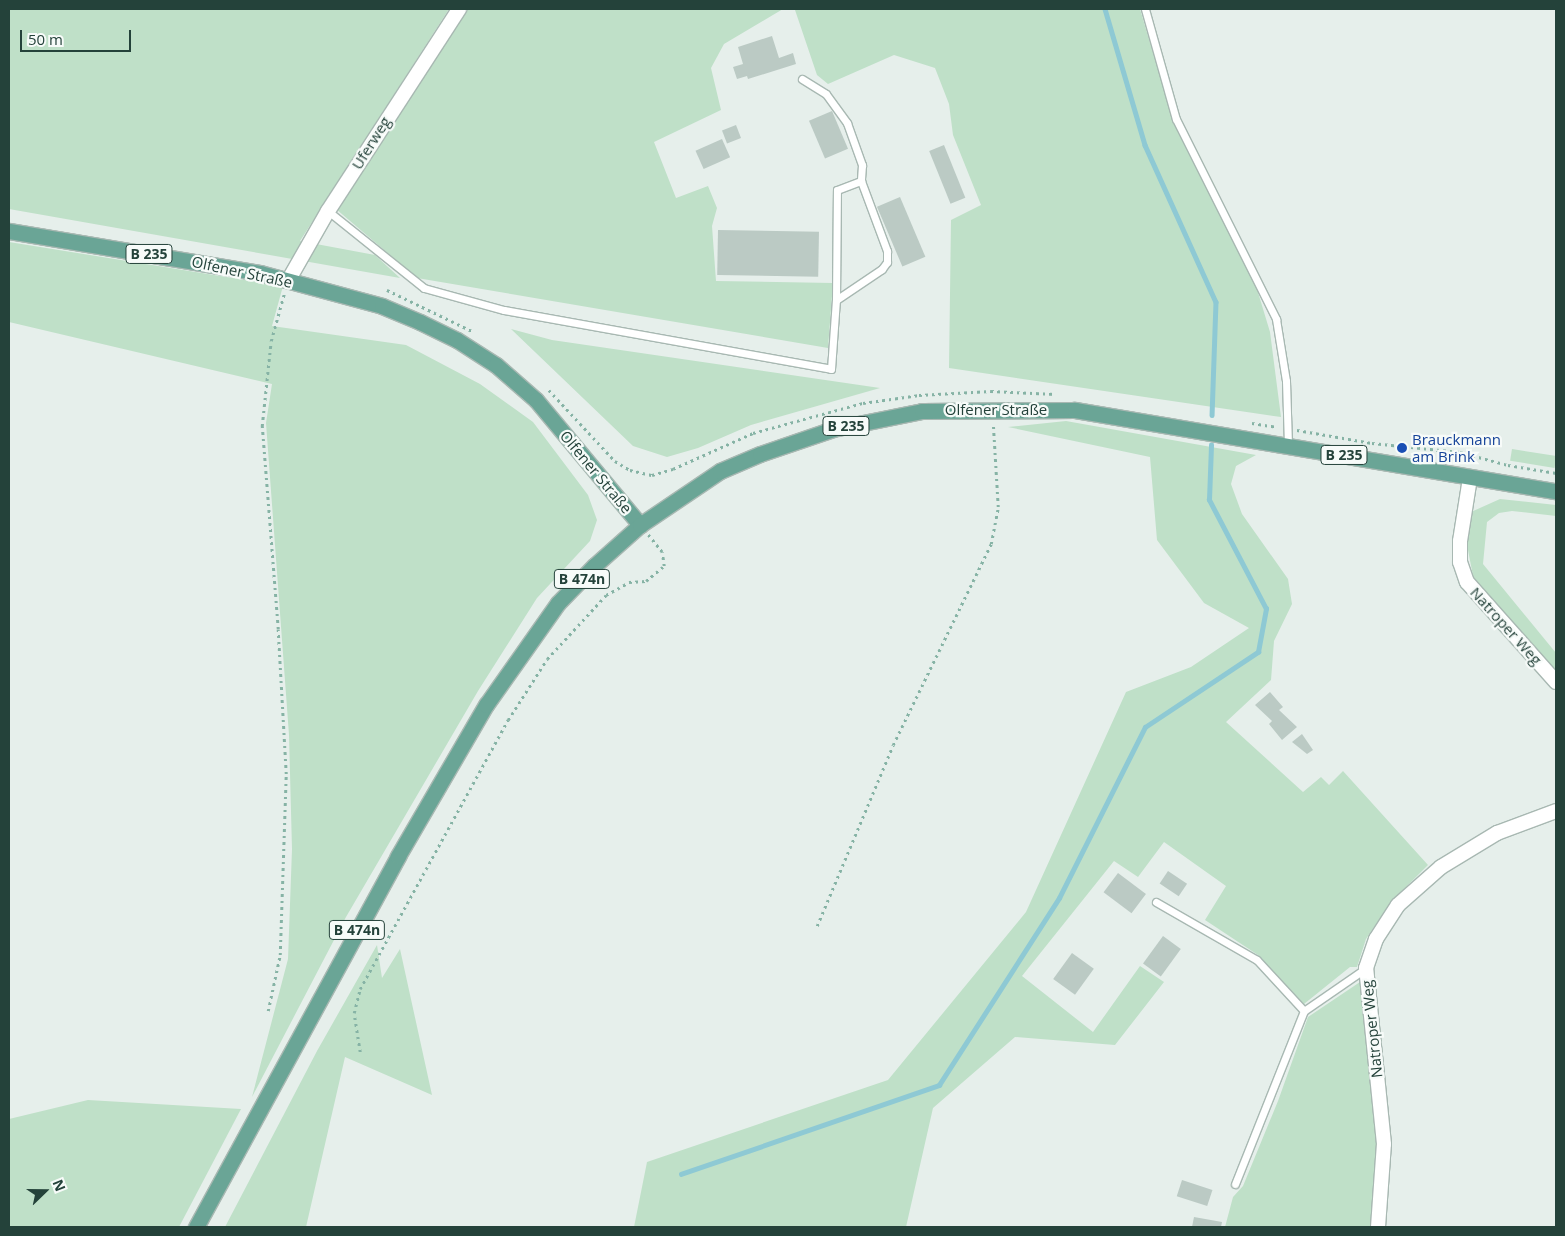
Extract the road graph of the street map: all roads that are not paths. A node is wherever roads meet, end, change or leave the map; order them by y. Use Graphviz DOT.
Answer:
graph roads {
  1 [pos="459,9"];
  2 [pos="1144,9"];
  3 [pos="802,79"];
  4 [pos="861,181"];
  5 [pos="328,210"];
  6 [pos="9,231"];
  7 [pos="288,281"];
  8 [pos="836,300"];
  9 [pos="1288,444"];
  10 [pos="1470,478"];
  11 [pos="1556,491"];
  12 [pos="640,525"];
  13 [pos="1556,682"];
  14 [pos="1556,811"];
  15 [pos="1156,902"];
  16 [pos="1366,968"];
  17 [pos="1304,1011"];
  18 [pos="1235,1184"];
  19 [pos="196,1227"];
  20 [pos="1378,1227"];
  1 -- 5 [label="street, Uferweg"];
  2 -- 9 [label="lane"];
  3 -- 4 [label="lane"];
  4 -- 8 [label="lane"];
  4 -- 8 [label="lane"];
  5 -- 7 [label="street, Uferweg"];
  5 -- 8 [label="lane"];
  6 -- 7 [label="main road, Olfener Straße / B 235"];
  7 -- 12 [label="main road, Olfener Straße / B 235"];
  9 -- 10 [label="main road, Olfener Straße / B 235"];
  9 -- 12 [label="main road, Olfener Straße / B 235"];
  10 -- 11 [label="main road, Olfener Straße / B 235"];
  10 -- 13 [label="street, Natroper Weg"];
  12 -- 19 [label="main road, B 474n"];
  14 -- 16 [label="street, Natroper Weg"];
  15 -- 17 [label="lane"];
  16 -- 17 [label="lane"];
  16 -- 20 [label="street, Natroper Weg"];
  17 -- 18 [label="lane"];
}
